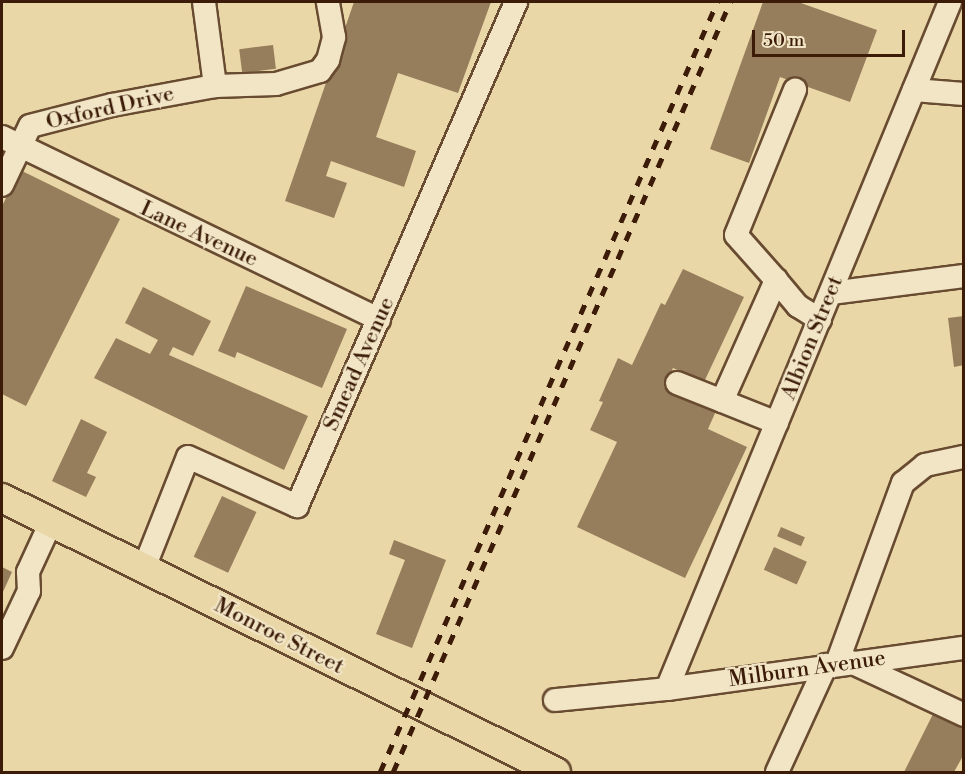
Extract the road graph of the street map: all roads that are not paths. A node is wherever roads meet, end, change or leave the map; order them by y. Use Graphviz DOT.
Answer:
graph roads {
  1 [pos="204,2"];
  2 [pos="328,2"];
  3 [pos="516,2"];
  4 [pos="950,2"];
  5 [pos="215,86"];
  6 [pos="795,90"];
  7 [pos="914,90"];
  8 [pos="963,94"];
  9 [pos="10,143"];
  10 [pos="2,184"];
  11 [pos="963,276"];
  12 [pos="776,280"];
  13 [pos="831,294"];
  14 [pos="379,319"];
  15 [pos="820,320"];
  16 [pos="677,383"];
  17 [pos="722,401"];
  18 [pos="777,423"];
  19 [pos="963,457"];
  20 [pos="2,500"];
  21 [pos="51,522"];
  22 [pos="144,568"];
  23 [pos="28,572"];
  24 [pos="2,618"];
  25 [pos="2,648"];
  26 [pos="963,648"];
  27 [pos="838,663"];
  28 [pos="670,682"];
  29 [pos="555,700"];
  30 [pos="963,715"];
  31 [pos="556,772"];
  32 [pos="777,772"];
  1 -- 5 [label="street"];
  2 -- 5 [label="street"];
  3 -- 14 [label="street, Smead Avenue"];
  4 -- 7 [label="street, Albion Street"];
  5 -- 9 [label="street, Oxford Drive"];
  6 -- 12 [label="street"];
  7 -- 8 [label="street"];
  7 -- 13 [label="street, Albion Street"];
  9 -- 10 [label="street"];
  9 -- 14 [label="street, Lane Avenue"];
  11 -- 13 [label="street"];
  12 -- 15 [label="street"];
  12 -- 17 [label="street"];
  13 -- 15 [label="street, Albion Street"];
  14 -- 22 [label="street, Smead Avenue"];
  15 -- 18 [label="street, Albion Street"];
  16 -- 17 [label="street"];
  17 -- 18 [label="street"];
  18 -- 28 [label="street, Albion Street"];
  19 -- 27 [label="street"];
  20 -- 21 [label="main road, Monroe Street"];
  21 -- 22 [label="main road, Monroe Street"];
  21 -- 23 [label="street"];
  22 -- 31 [label="main road, Monroe Street"];
  23 -- 24 [label="street"];
  23 -- 25 [label="street"];
  26 -- 27 [label="street, Milburn Avenue"];
  27 -- 28 [label="street, Milburn Avenue"];
  27 -- 30 [label="street"];
  27 -- 32 [label="street"];
  28 -- 29 [label="street, Milburn Avenue"];
}
